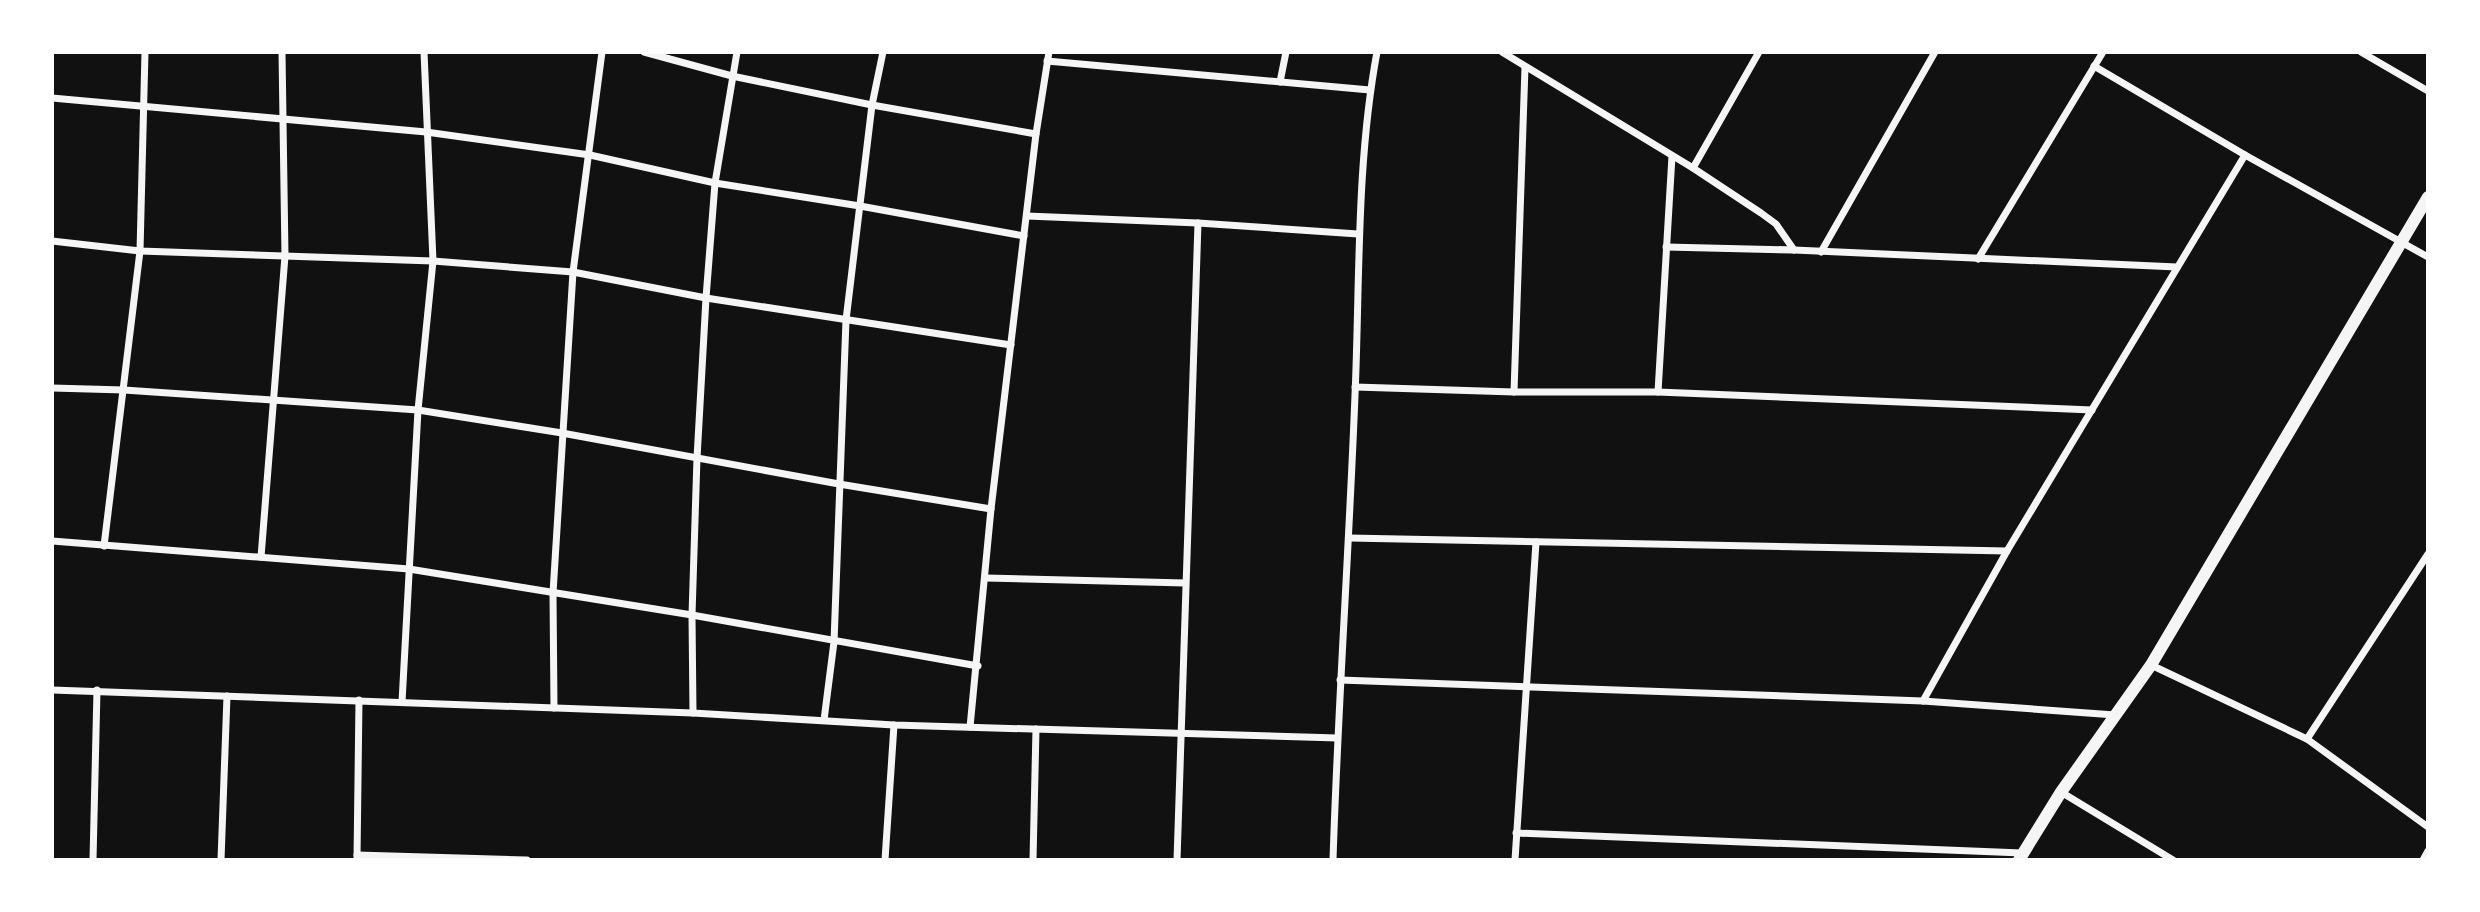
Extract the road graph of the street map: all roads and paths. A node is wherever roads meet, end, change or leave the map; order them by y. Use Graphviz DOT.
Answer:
graph roads {
  1 [pos="145,52"];
  2 [pos="282,52"];
  3 [pos="424,52"];
  4 [pos="603,52"];
  5 [pos="644,52"];
  6 [pos="737,52"];
  7 [pos="883,52"];
  8 [pos="1286,52"];
  9 [pos="1377,52"];
  10 [pos="1503,52"];
  11 [pos="1759,52"];
  12 [pos="1935,52"];
  13 [pos="2103,52"];
  14 [pos="2361,52"];
  15 [pos="1048,57"];
  16 [pos="2094,66"];
  17 [pos="1525,67"];
  18 [pos="732,75"];
  19 [pos="1280,82"];
  20 [pos="1370,90"];
  21 [pos="2427,91"];
  22 [pos="52,98"];
  23 [pos="873,105"];
  24 [pos="145,106"];
  25 [pos="282,118"];
  26 [pos="426,132"];
  27 [pos="1036,134"];
  28 [pos="590,155"];
  29 [pos="2245,155"];
  30 [pos="1672,156"];
  31 [pos="1693,168"];
  32 [pos="715,183"];
  33 [pos="2427,197"];
  34 [pos="860,206"];
  35 [pos="1027,216"];
  36 [pos="1198,223"];
  37 [pos="1359,234"];
  38 [pos="1024,236"];
  39 [pos="52,241"];
  40 [pos="2402,243"];
  41 [pos="1666,247"];
  42 [pos="1794,250"];
  43 [pos="140,251"];
  44 [pos="1821,252"];
  45 [pos="285,256"];
  46 [pos="2427,257"];
  47 [pos="1978,258"];
  48 [pos="433,261"];
  49 [pos="2177,267"];
  50 [pos="573,272"];
  51 [pos="706,298"];
  52 [pos="846,320"];
  53 [pos="1011,345"];
  54 [pos="1355,387"];
  55 [pos="52,388"];
  56 [pos="124,390"];
  57 [pos="1514,392"];
  58 [pos="1658,392"];
  59 [pos="272,400"];
  60 [pos="2092,410"];
  61 [pos="418,411"];
  62 [pos="562,433"];
  63 [pos="697,458"];
  64 [pos="839,484"];
  65 [pos="991,509"];
  66 [pos="1349,538"];
  67 [pos="52,541"];
  68 [pos="1536,542"];
  69 [pos="104,545"];
  70 [pos="2007,551"];
  71 [pos="2427,554"];
  72 [pos="261,557"];
  73 [pos="409,569"];
  74 [pos="985,578"];
  75 [pos="1185,583"];
  76 [pos="553,593"];
  77 [pos="692,615"];
  78 [pos="834,642"];
  79 [pos="2151,665"];
  80 [pos="978,666"];
  81 [pos="1340,680"];
  82 [pos="1525,685"];
  83 [pos="52,690"];
  84 [pos="97,690"];
  85 [pos="227,695"];
  86 [pos="359,700"];
  87 [pos="1923,701"];
  88 [pos="402,702"];
  89 [pos="554,708"];
  90 [pos="693,713"];
  91 [pos="2115,715"];
  92 [pos="824,720"];
  93 [pos="894,724"];
  94 [pos="970,727"];
  95 [pos="1036,729"];
  96 [pos="1182,732"];
  97 [pos="1337,738"];
  98 [pos="2307,739"];
  99 [pos="2061,792"];
  100 [pos="2427,827"];
  101 [pos="1516,833"];
  102 [pos="2427,851"];
  103 [pos="2020,856"];
  104 [pos="357,857"];
  105 [pos="93,859"];
  106 [pos="221,859"];
  107 [pos="527,859"];
  108 [pos="885,859"];
  109 [pos="1033,859"];
  110 [pos="1177,859"];
  111 [pos="1333,859"];
  112 [pos="1515,859"];
  113 [pos="2173,859"];
  114 [pos="2423,859"];
  1 -- 24 [label="street"];
  2 -- 25 [label="street"];
  3 -- 26 [label="street"];
  4 -- 28 [label="street"];
  5 -- 18 [label="street"];
  6 -- 18 [label="street"];
  7 -- 23 [label="street"];
  8 -- 19 [label="street"];
  9 -- 20 [label="street"];
  10 -- 17 [label="street"];
  11 -- 31 [label="street"];
  12 -- 44 [label="street"];
  13 -- 16 [label="street"];
  14 -- 21 [label="street"];
  15 -- 19 [label="street"];
  15 -- 27 [label="street"];
  16 -- 29 [label="street"];
  16 -- 47 [label="street"];
  17 -- 30 [label="street"];
  17 -- 57 [label="street"];
  18 -- 23 [label="street"];
  18 -- 32 [label="street"];
  19 -- 20 [label="street"];
  20 -- 37 [label="street"];
  22 -- 24 [label="street"];
  23 -- 27 [label="street"];
  23 -- 34 [label="street"];
  24 -- 25 [label="street"];
  24 -- 43 [label="street"];
  25 -- 26 [label="street"];
  25 -- 45 [label="street"];
  26 -- 28 [label="street"];
  26 -- 48 [label="street"];
  27 -- 35 [label="street"];
  28 -- 32 [label="street"];
  28 -- 50 [label="street"];
  29 -- 40 [label="street"];
  29 -- 49 [label="street"];
  30 -- 31 [label="street"];
  30 -- 41 [label="street"];
  31 -- 42 [label="street"];
  32 -- 34 [label="street"];
  32 -- 51 [label="street"];
  33 -- 40 [label="main road"];
  34 -- 38 [label="street"];
  34 -- 52 [label="street"];
  35 -- 36 [label="street"];
  35 -- 38 [label="street"];
  36 -- 37 [label="street"];
  36 -- 75 [label="street"];
  37 -- 54 [label="street"];
  38 -- 53 [label="street"];
  39 -- 43 [label="street"];
  40 -- 46 [label="street"];
  40 -- 79 [label="main road"];
  41 -- 42 [label="street"];
  41 -- 58 [label="street"];
  42 -- 44 [label="street"];
  43 -- 45 [label="street"];
  43 -- 56 [label="street"];
  44 -- 47 [label="street"];
  45 -- 48 [label="street"];
  45 -- 59 [label="street"];
  47 -- 49 [label="street"];
  48 -- 50 [label="street"];
  48 -- 61 [label="street"];
  49 -- 60 [label="street"];
  50 -- 51 [label="street"];
  50 -- 62 [label="street"];
  51 -- 52 [label="street"];
  51 -- 63 [label="street"];
  52 -- 53 [label="street"];
  52 -- 64 [label="street"];
  53 -- 65 [label="street"];
  54 -- 57 [label="street"];
  54 -- 66 [label="street"];
  55 -- 56 [label="street"];
  56 -- 59 [label="street"];
  56 -- 69 [label="street"];
  57 -- 58 [label="street"];
  58 -- 60 [label="street"];
  59 -- 61 [label="street"];
  59 -- 72 [label="street"];
  60 -- 70 [label="street"];
  61 -- 62 [label="street"];
  61 -- 73 [label="street"];
  62 -- 63 [label="street"];
  62 -- 76 [label="street"];
  63 -- 64 [label="street"];
  63 -- 77 [label="street"];
  64 -- 65 [label="street"];
  64 -- 78 [label="street"];
  65 -- 74 [label="street"];
  66 -- 68 [label="street"];
  66 -- 81 [label="street"];
  67 -- 69 [label="street"];
  68 -- 70 [label="street"];
  68 -- 82 [label="street"];
  69 -- 72 [label="street"];
  70 -- 87 [label="street"];
  71 -- 98 [label="street"];
  72 -- 73 [label="street"];
  73 -- 76 [label="street"];
  73 -- 88 [label="street"];
  74 -- 75 [label="street"];
  74 -- 80 [label="street"];
  75 -- 96 [label="street"];
  76 -- 77 [label="street"];
  76 -- 89 [label="street"];
  77 -- 78 [label="street"];
  77 -- 90 [label="street"];
  78 -- 80 [label="street"];
  78 -- 92 [label="street"];
  79 -- 91 [label="main road"];
  79 -- 98 [label="street"];
  80 -- 94 [label="street"];
  81 -- 82 [label="street"];
  81 -- 97 [label="street"];
  82 -- 87 [label="street"];
  82 -- 101 [label="street"];
  83 -- 84 [label="street"];
  84 -- 85 [label="street"];
  84 -- 105 [label="street"];
  85 -- 86 [label="street"];
  85 -- 106 [label="street"];
  86 -- 88 [label="street"];
  86 -- 104 [label="street"];
  87 -- 91 [label="street"];
  88 -- 89 [label="street"];
  89 -- 90 [label="street"];
  90 -- 92 [label="street"];
  91 -- 99 [label="main road"];
  92 -- 93 [label="street"];
  93 -- 94 [label="street"];
  93 -- 108 [label="street"];
  94 -- 95 [label="street"];
  95 -- 96 [label="street"];
  95 -- 109 [label="street"];
  96 -- 97 [label="street"];
  96 -- 110 [label="street"];
  97 -- 111 [label="street"];
  98 -- 100 [label="street"];
  99 -- 103 [label="main road"];
  99 -- 113 [label="street"];
  101 -- 103 [label="street"];
  101 -- 112 [label="street"];
  102 -- 114 [label="street"];
  104 -- 107 [label="street"];
}
